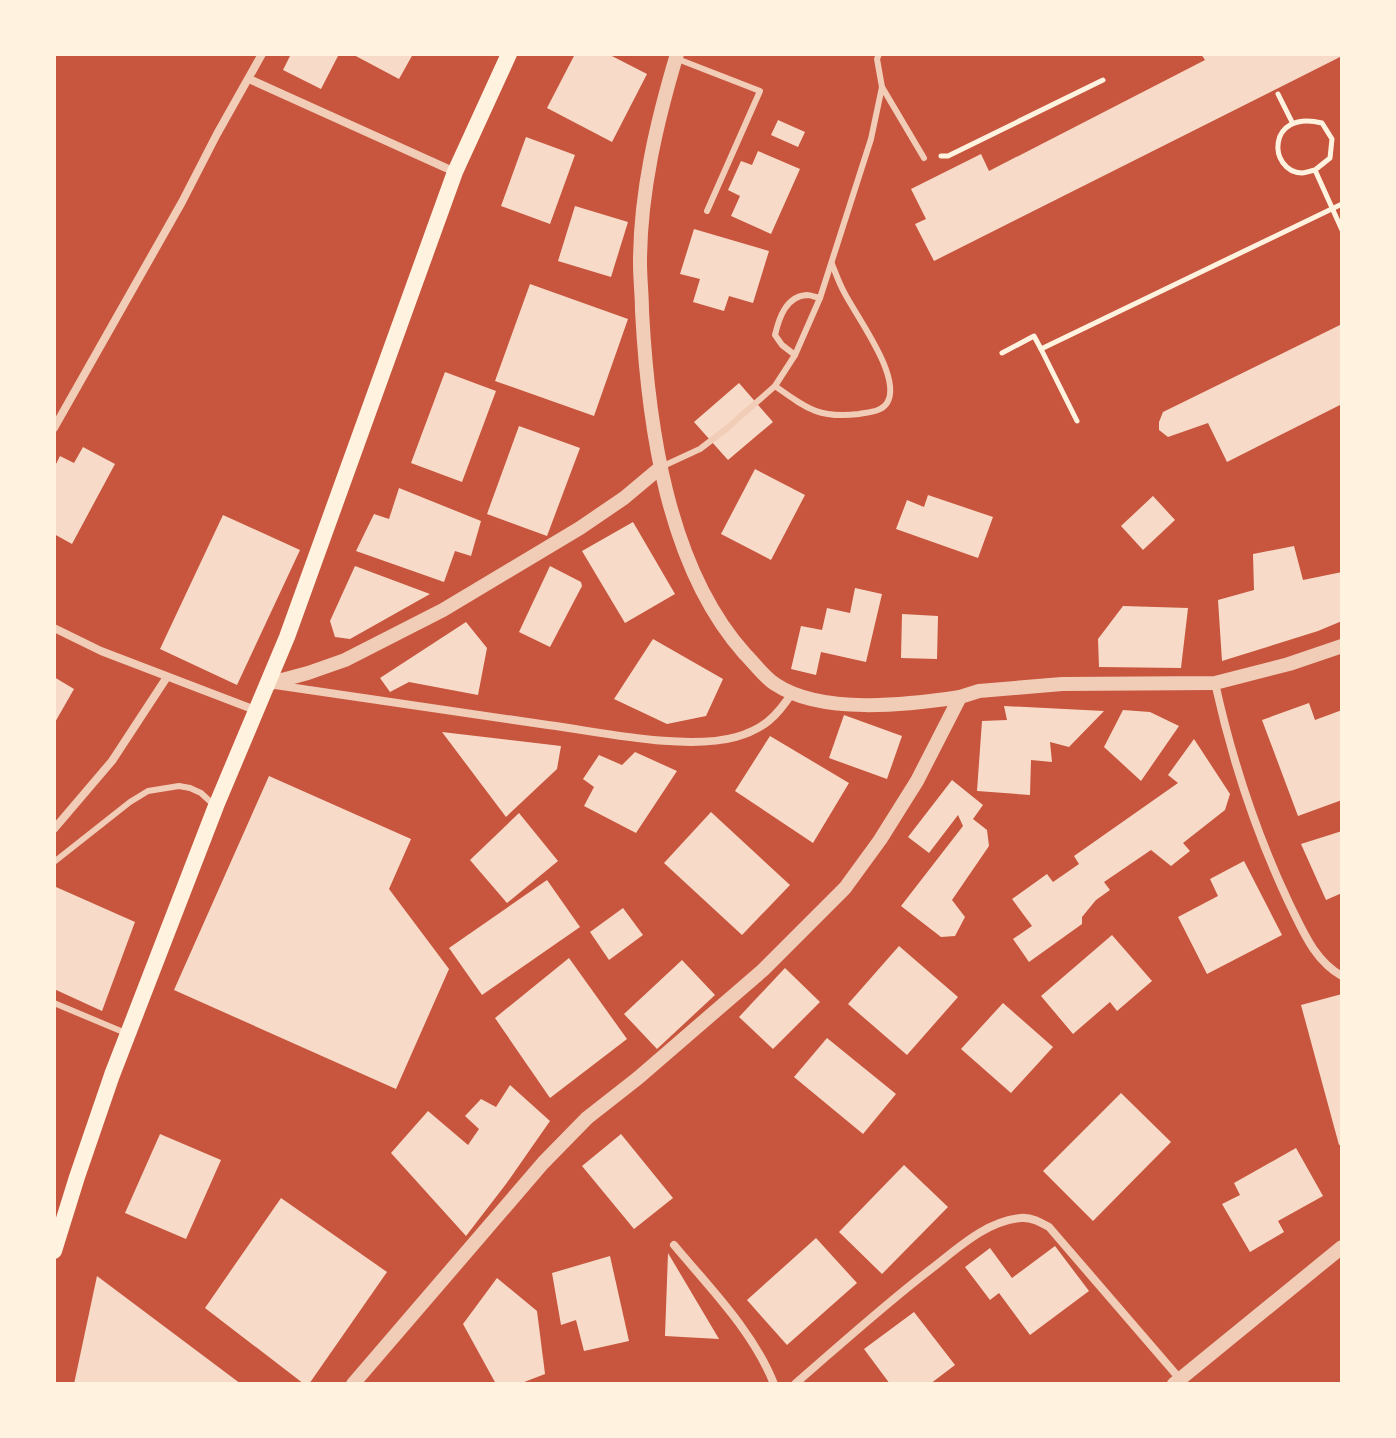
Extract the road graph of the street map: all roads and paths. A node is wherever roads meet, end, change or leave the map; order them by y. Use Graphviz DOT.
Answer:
graph roads {
  1 [pos="262,54"];
  2 [pos="509,54"];
  3 [pos="879,54"];
  4 [pos="676,56"];
  5 [pos="249,79"];
  6 [pos="1103,80"];
  7 [pos="882,87"];
  8 [pos="1278,94"];
  9 [pos="1292,122"];
  10 [pos="948,156"];
  11 [pos="924,158"];
  12 [pos="1315,170"];
  13 [pos="455,172"];
  14 [pos="1342,204"];
  15 [pos="1332,209"];
  16 [pos="707,211"];
  17 [pos="1342,230"];
  18 [pos="832,264"];
  19 [pos="820,298"];
  20 [pos="1041,349"];
  21 [pos="1002,353"];
  22 [pos="795,355"];
  23 [pos="775,386"];
  24 [pos="1077,421"];
  25 [pos="54,428"];
  26 [pos="661,467"];
  27 [pos="54,628"];
  28 [pos="1342,646"];
  29 [pos="167,677"];
  30 [pos="1215,683"];
  31 [pos="267,684"];
  32 [pos="792,693"];
  33 [pos="960,697"];
  34 [pos="255,710"];
  35 [pos="216,806"];
  36 [pos="54,829"];
  37 [pos="54,862"];
  38 [pos="1342,976"];
  39 [pos="54,1003"];
  40 [pos="128,1034"];
  41 [pos="674,1245"];
  42 [pos="1342,1247"];
  43 [pos="54,1251"];
  44 [pos="1177,1382"];
  45 [pos="353,1384"];
  46 [pos="774,1384"];
  47 [pos="795,1384"];
  1 -- 5 [label="street"];
  2 -- 13 [label="main road"];
  3 -- 7 [label="lane"];
  4 -- 16 [label="lane"];
  4 -- 26 [label="street"];
  5 -- 13 [label="street"];
  5 -- 25 [label="street"];
  6 -- 10 [label="path"];
  7 -- 11 [label="lane"];
  7 -- 18 [label="lane"];
  8 -- 9 [label="path"];
  9 -- 12 [label="path"];
  9 -- 12 [label="path"];
  12 -- 15 [label="path"];
  13 -- 31 [label="main road"];
  14 -- 15 [label="path"];
  15 -- 17 [label="path"];
  15 -- 20 [label="path"];
  18 -- 19 [label="lane"];
  18 -- 23 [label="lane"];
  19 -- 22 [label="lane"];
  19 -- 22 [label="lane"];
  20 -- 21 [label="path"];
  20 -- 24 [label="path"];
  22 -- 23 [label="lane"];
  23 -- 26 [label="lane"];
  26 -- 31 [label="street"];
  26 -- 32 [label="street"];
  27 -- 29 [label="street"];
  28 -- 30 [label="street"];
  29 -- 34 [label="street"];
  29 -- 36 [label="street"];
  30 -- 33 [label="street"];
  30 -- 38 [label="street"];
  31 -- 32 [label="street"];
  31 -- 34 [label="main road"];
  32 -- 33 [label="street"];
  33 -- 45 [label="street"];
  34 -- 35 [label="main road"];
  35 -- 37 [label="lane"];
  35 -- 40 [label="main road"];
  39 -- 40 [label="lane"];
  40 -- 43 [label="main road"];
  41 -- 46 [label="street"];
  42 -- 44 [label="street"];
  44 -- 47 [label="street"];
}
